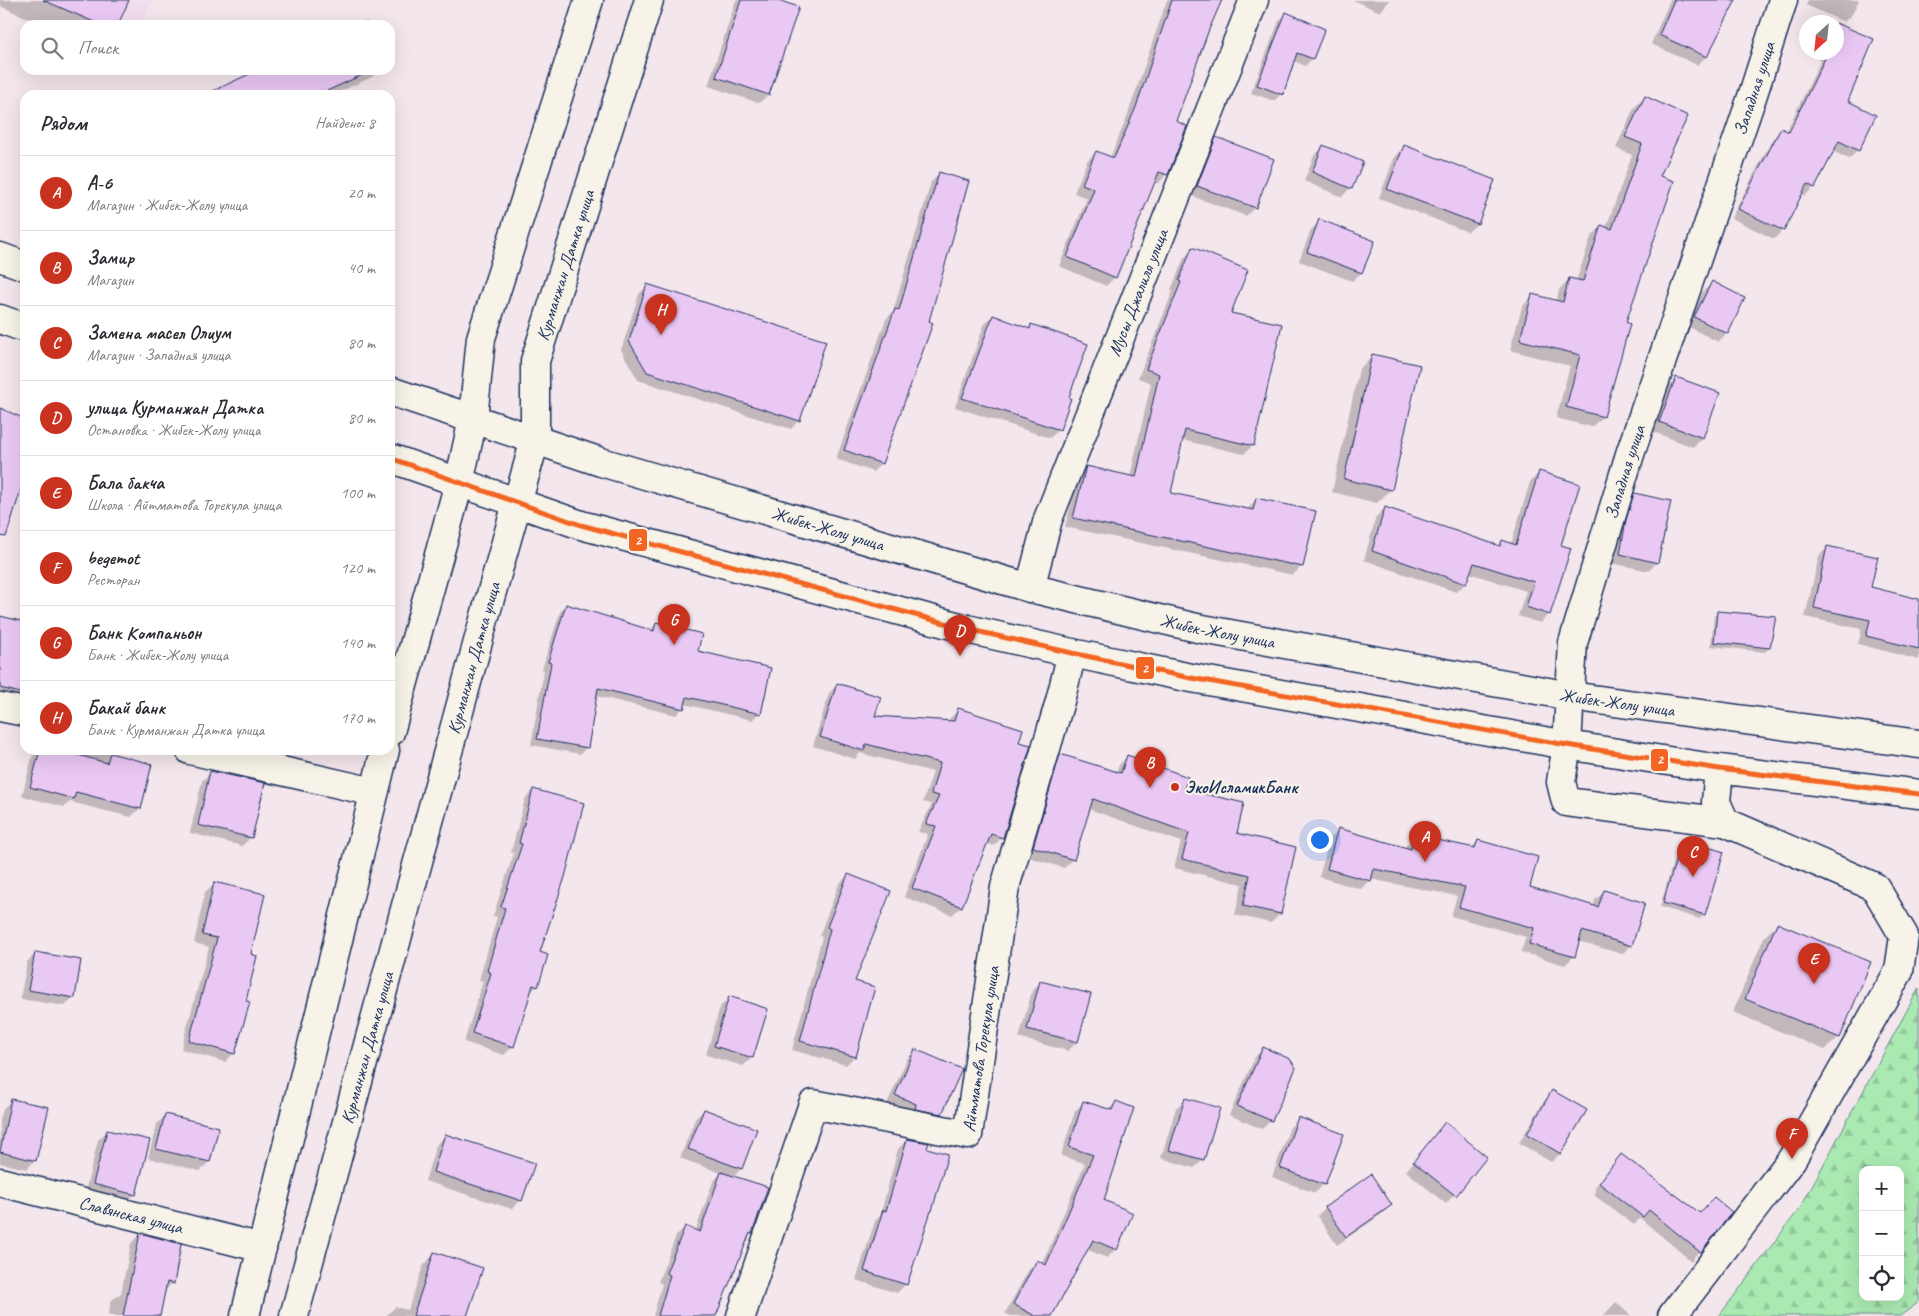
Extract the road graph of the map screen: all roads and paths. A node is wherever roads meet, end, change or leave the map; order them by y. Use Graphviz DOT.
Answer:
graph roads {
  1 [pos="589,0"];
  2 [pos="649,0"];
  3 [pos="1254,0"];
  4 [pos="1783,0"];
  5 [pos="0,257"];
  6 [pos="20,264"];
  7 [pos="0,319"];
  8 [pos="20,326"];
  9 [pos="395,393"];
  10 [pos="473,419"];
  11 [pos="535,440"];
  12 [pos="395,460"];
  13 [pos="459,483"];
  14 [pos="517,503"];
  15 [pos="1030,588"];
  16 [pos="1072,653"];
  17 [pos="1570,696"];
  18 [pos="0,707"];
  19 [pos="20,711"];
  20 [pos="395,714"];
  21 [pos="1919,744"];
  22 [pos="1567,745"];
  23 [pos="212,755"];
  24 [pos="384,755"];
  25 [pos="1719,769"];
  26 [pos="374,792"];
  27 [pos="1919,794"];
  28 [pos="1725,822"];
  29 [pos="0,1182"];
  30 [pos="262,1248"];
  31 [pos="245,1316"];
  32 [pos="294,1316"];
  33 [pos="741,1316"];
  34 [pos="1672,1316"];
  1 -- 10 [label="main road"];
  2 -- 11 [label="main road, Курманжан Датка улица"];
  3 -- 15 [label="main road, Мусы Джалиля улица"];
  4 -- 17 [label="main road, Западная улица"];
  5 -- 6 [label="main road"];
  7 -- 8 [label="main road"];
  9 -- 10 [label="main road, Жибек-Жолу улица"];
  10 -- 11 [label="main road, Жибек-Жолу улица"];
  10 -- 13 [label="main road"];
  11 -- 14 [label="main road, Курманжан Датка улица"];
  11 -- 15 [label="main road, Жибек-Жолу улица"];
  12 -- 13 [label="main road"];
  13 -- 14 [label="main road"];
  13 -- 20 [label="main road"];
  14 -- 16 [label="main road"];
  14 -- 32 [label="main road, Курманжан Датка улица"];
  15 -- 17 [label="main road, Жибек-Жолу улица"];
  16 -- 22 [label="main road"];
  16 -- 33 [label="main road, Айтматова Торекула улица"];
  17 -- 21 [label="main road, Жибек-Жолу улица"];
  17 -- 22 [label="main road, Западная улица"];
  18 -- 19 [label="main road"];
  22 -- 25 [label="main road"];
  22 -- 28 [label="main road, Западная улица"];
  23 -- 26 [label="main road"];
  24 -- 26 [label="main road"];
  25 -- 27 [label="main road"];
  25 -- 28 [label="main road"];
  26 -- 30 [label="main road"];
  28 -- 34 [label="main road"];
  29 -- 30 [label="main road, Славянская улица"];
  30 -- 31 [label="main road"];
}
